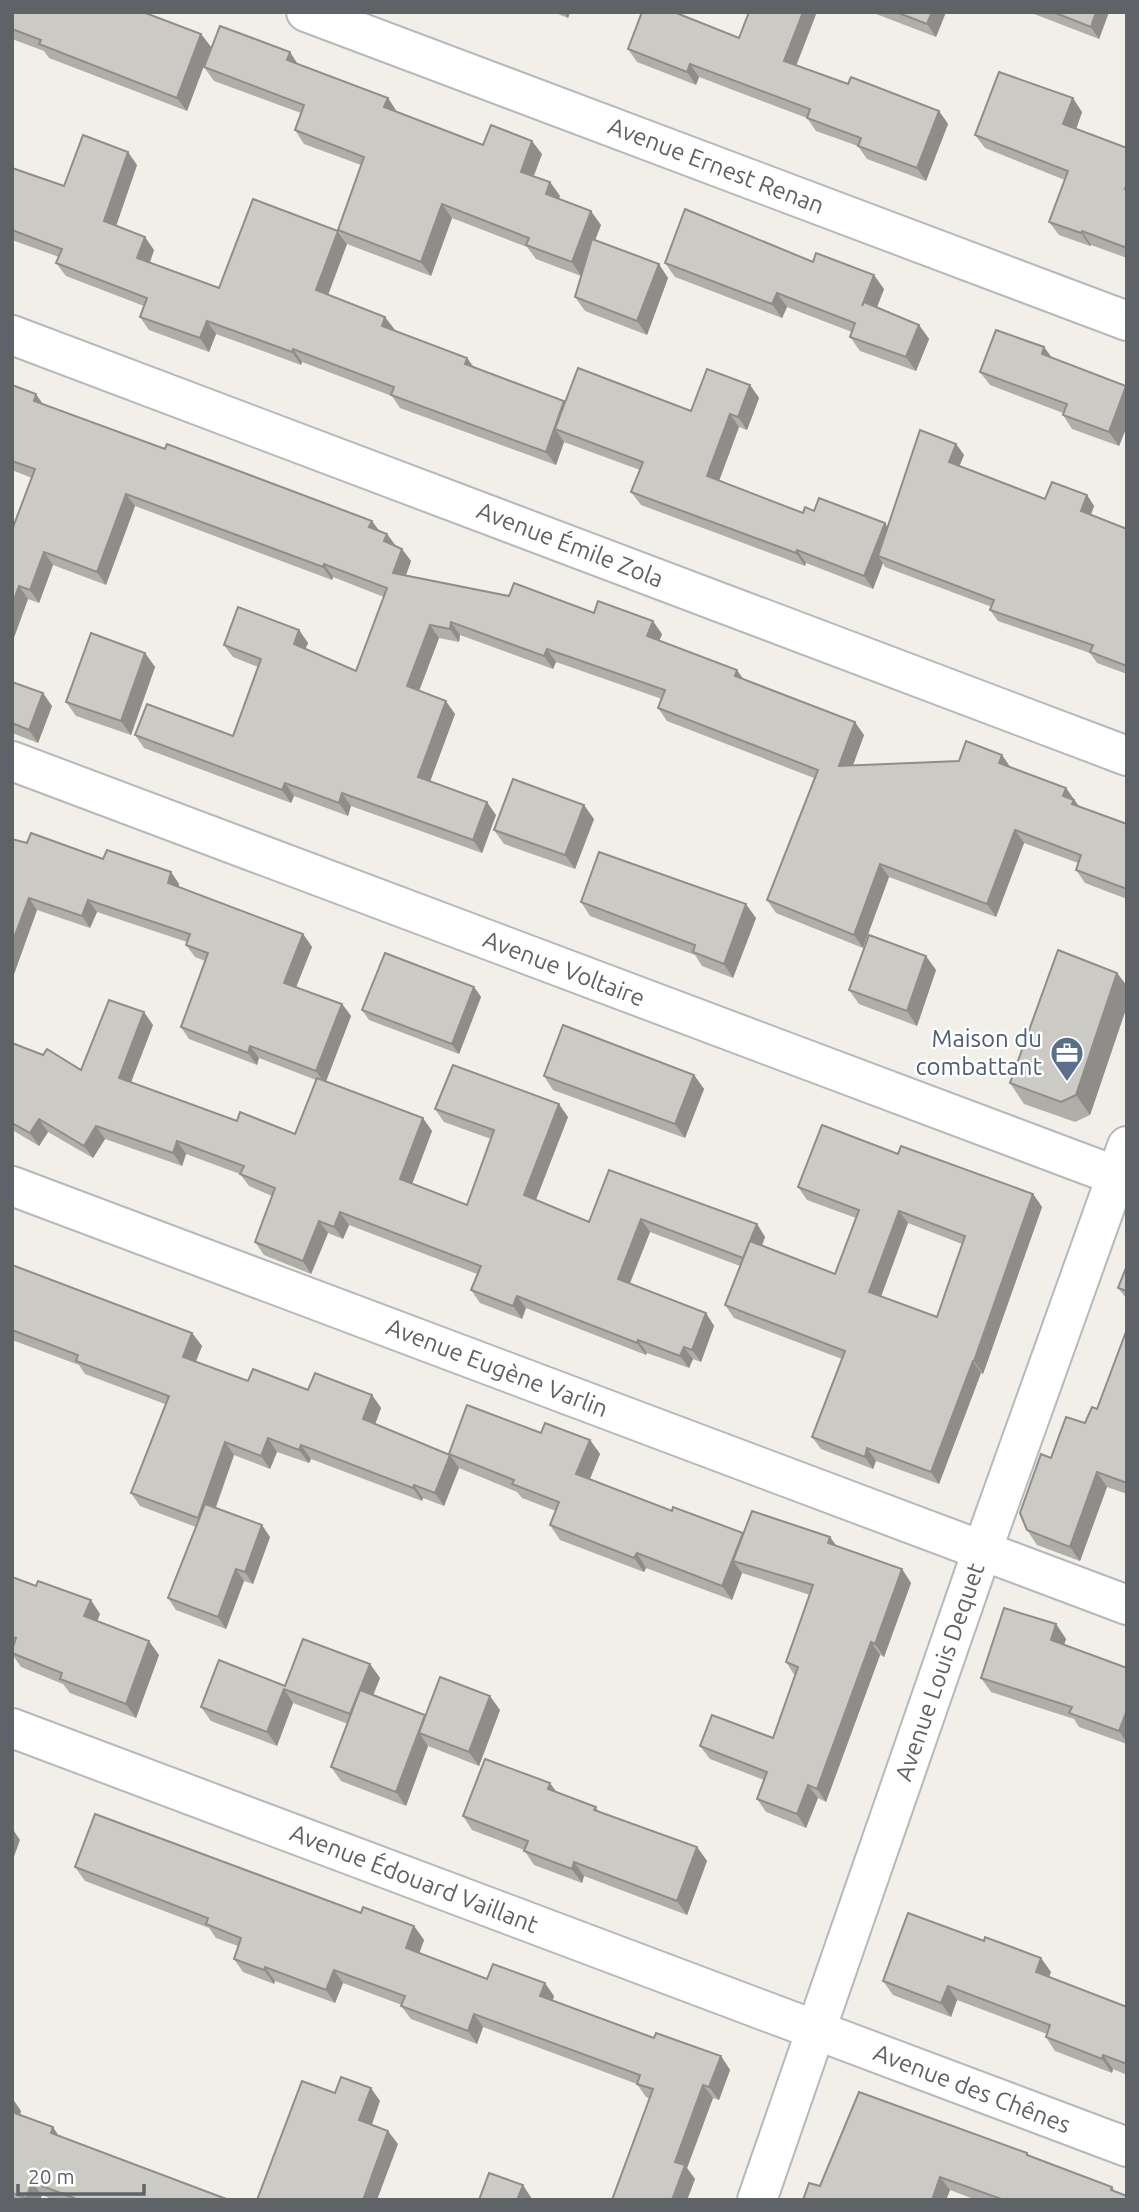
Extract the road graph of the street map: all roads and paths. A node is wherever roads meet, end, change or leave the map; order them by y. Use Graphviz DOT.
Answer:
graph roads {
  1 [pos="306,12"];
  2 [pos="1127,321"];
  3 [pos="12,335"];
  4 [pos="1127,755"];
  5 [pos="12,761"];
  6 [pos="1123,1167"];
  7 [pos="12,1186"];
  8 [pos="982,1551"];
  9 [pos="1127,1605"];
  10 [pos="12,1728"];
  11 [pos="817,2030"];
  12 [pos="1127,2147"];
  13 [pos="757,2200"];
  1 -- 2 [label="street, Avenue Ernest Renan"];
  3 -- 4 [label="street, Avenue Émile Zola"];
  5 -- 6 [label="street, Avenue Voltaire"];
  6 -- 8 [label="street, Avenue Louis Dequet"];
  7 -- 8 [label="street, Avenue Eugène Varlin"];
  8 -- 9 [label="street, Avenue Eugène Varlin"];
  8 -- 11 [label="street, Avenue Louis Dequet"];
  10 -- 11 [label="street, Avenue Édouard Vaillant"];
  11 -- 12 [label="street, Avenue des Chênes"];
  11 -- 13 [label="street, Avenue Louis Dequet"];
}
